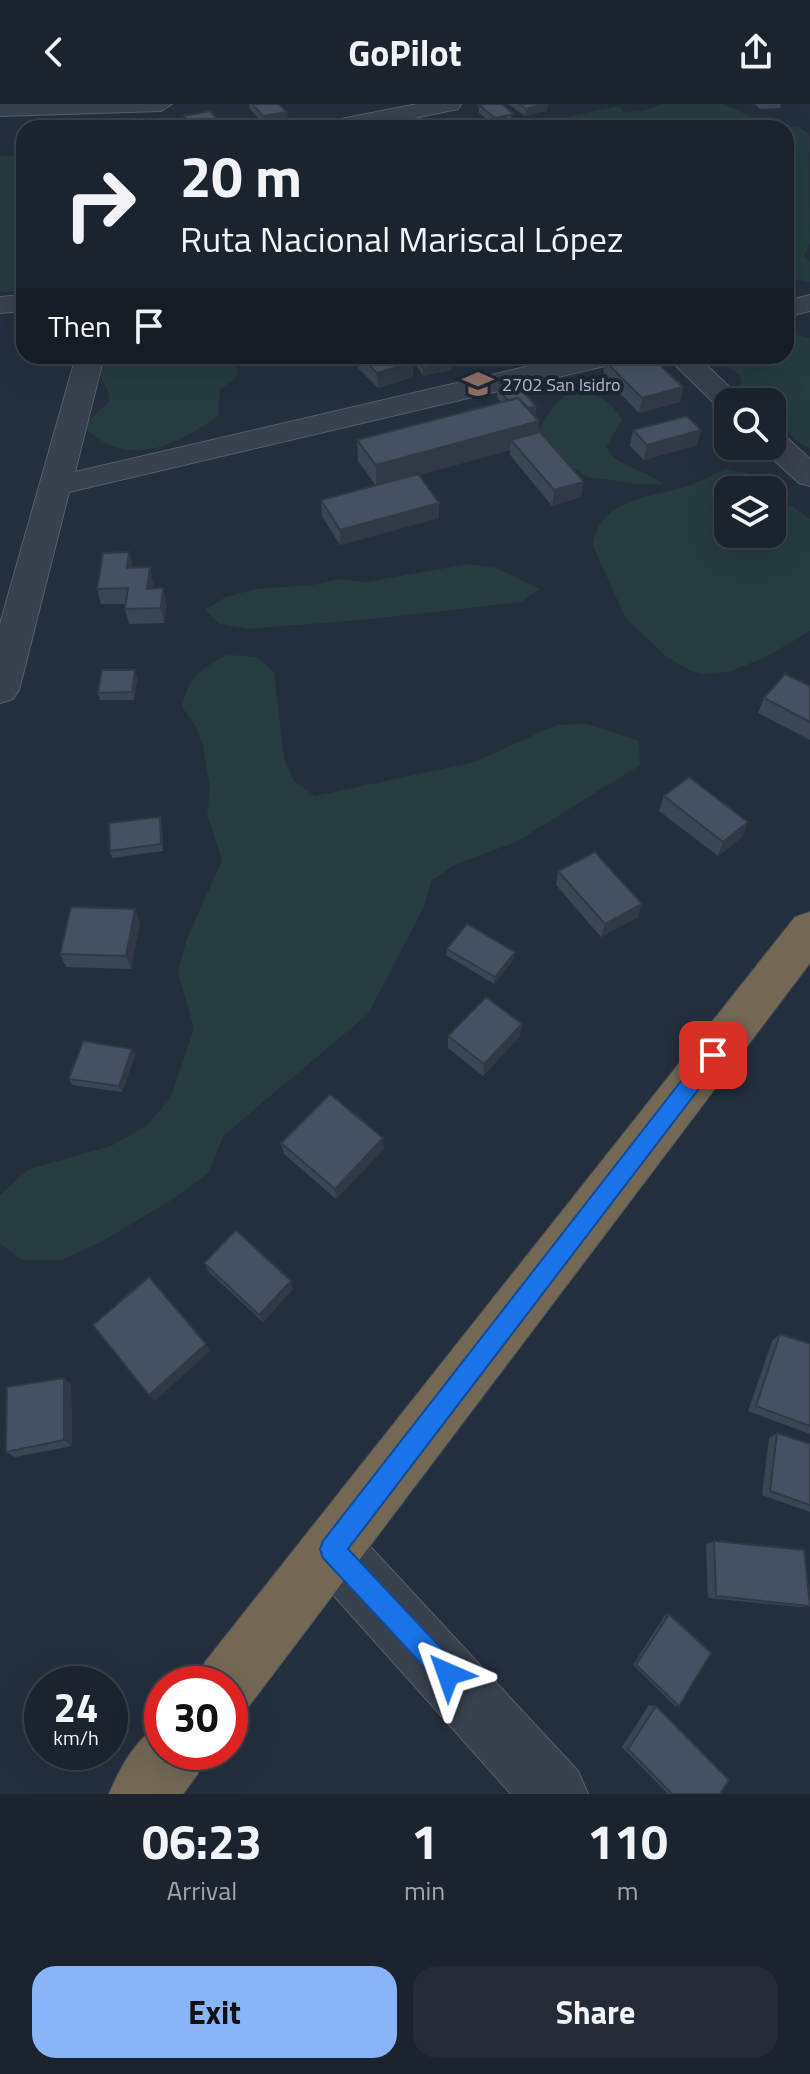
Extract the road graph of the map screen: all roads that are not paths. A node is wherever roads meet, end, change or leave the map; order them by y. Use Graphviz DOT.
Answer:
graph roads {
  1 [pos="450,104"];
  2 [pos="0,109"];
  3 [pos="157,115"];
  4 [pos="398,116"];
  5 [pos="117,120"];
  6 [pos="376,120"];
  7 [pos="88,364"];
  8 [pos="575,364"];
  9 [pos="689,364"];
  10 [pos="715,388"];
  11 [pos="786,454"];
  12 [pos="810,476"];
  13 [pos="55,486"];
  14 [pos="0,690"];
  15 [pos="810,930"];
  16 [pos="332,1549"];
  17 [pos="241,1666"];
  18 [pos="160,1770"];
  19 [pos="142,1794"];
  20 [pos="555,1794"];
  1 -- 4 [label="street"];
  2 -- 3 [label="street"];
  3 -- 5 [label="street"];
  4 -- 6 [label="street"];
  7 -- 13 [label="street"];
  8 -- 13 [label="street"];
  9 -- 10 [label="street"];
  11 -- 12 [label="street"];
  13 -- 14 [label="street"];
  15 -- 16 [label="highway"];
  16 -- 17 [label="highway"];
  16 -- 20 [label="street"];
  18 -- 19 [label="highway"];
}
